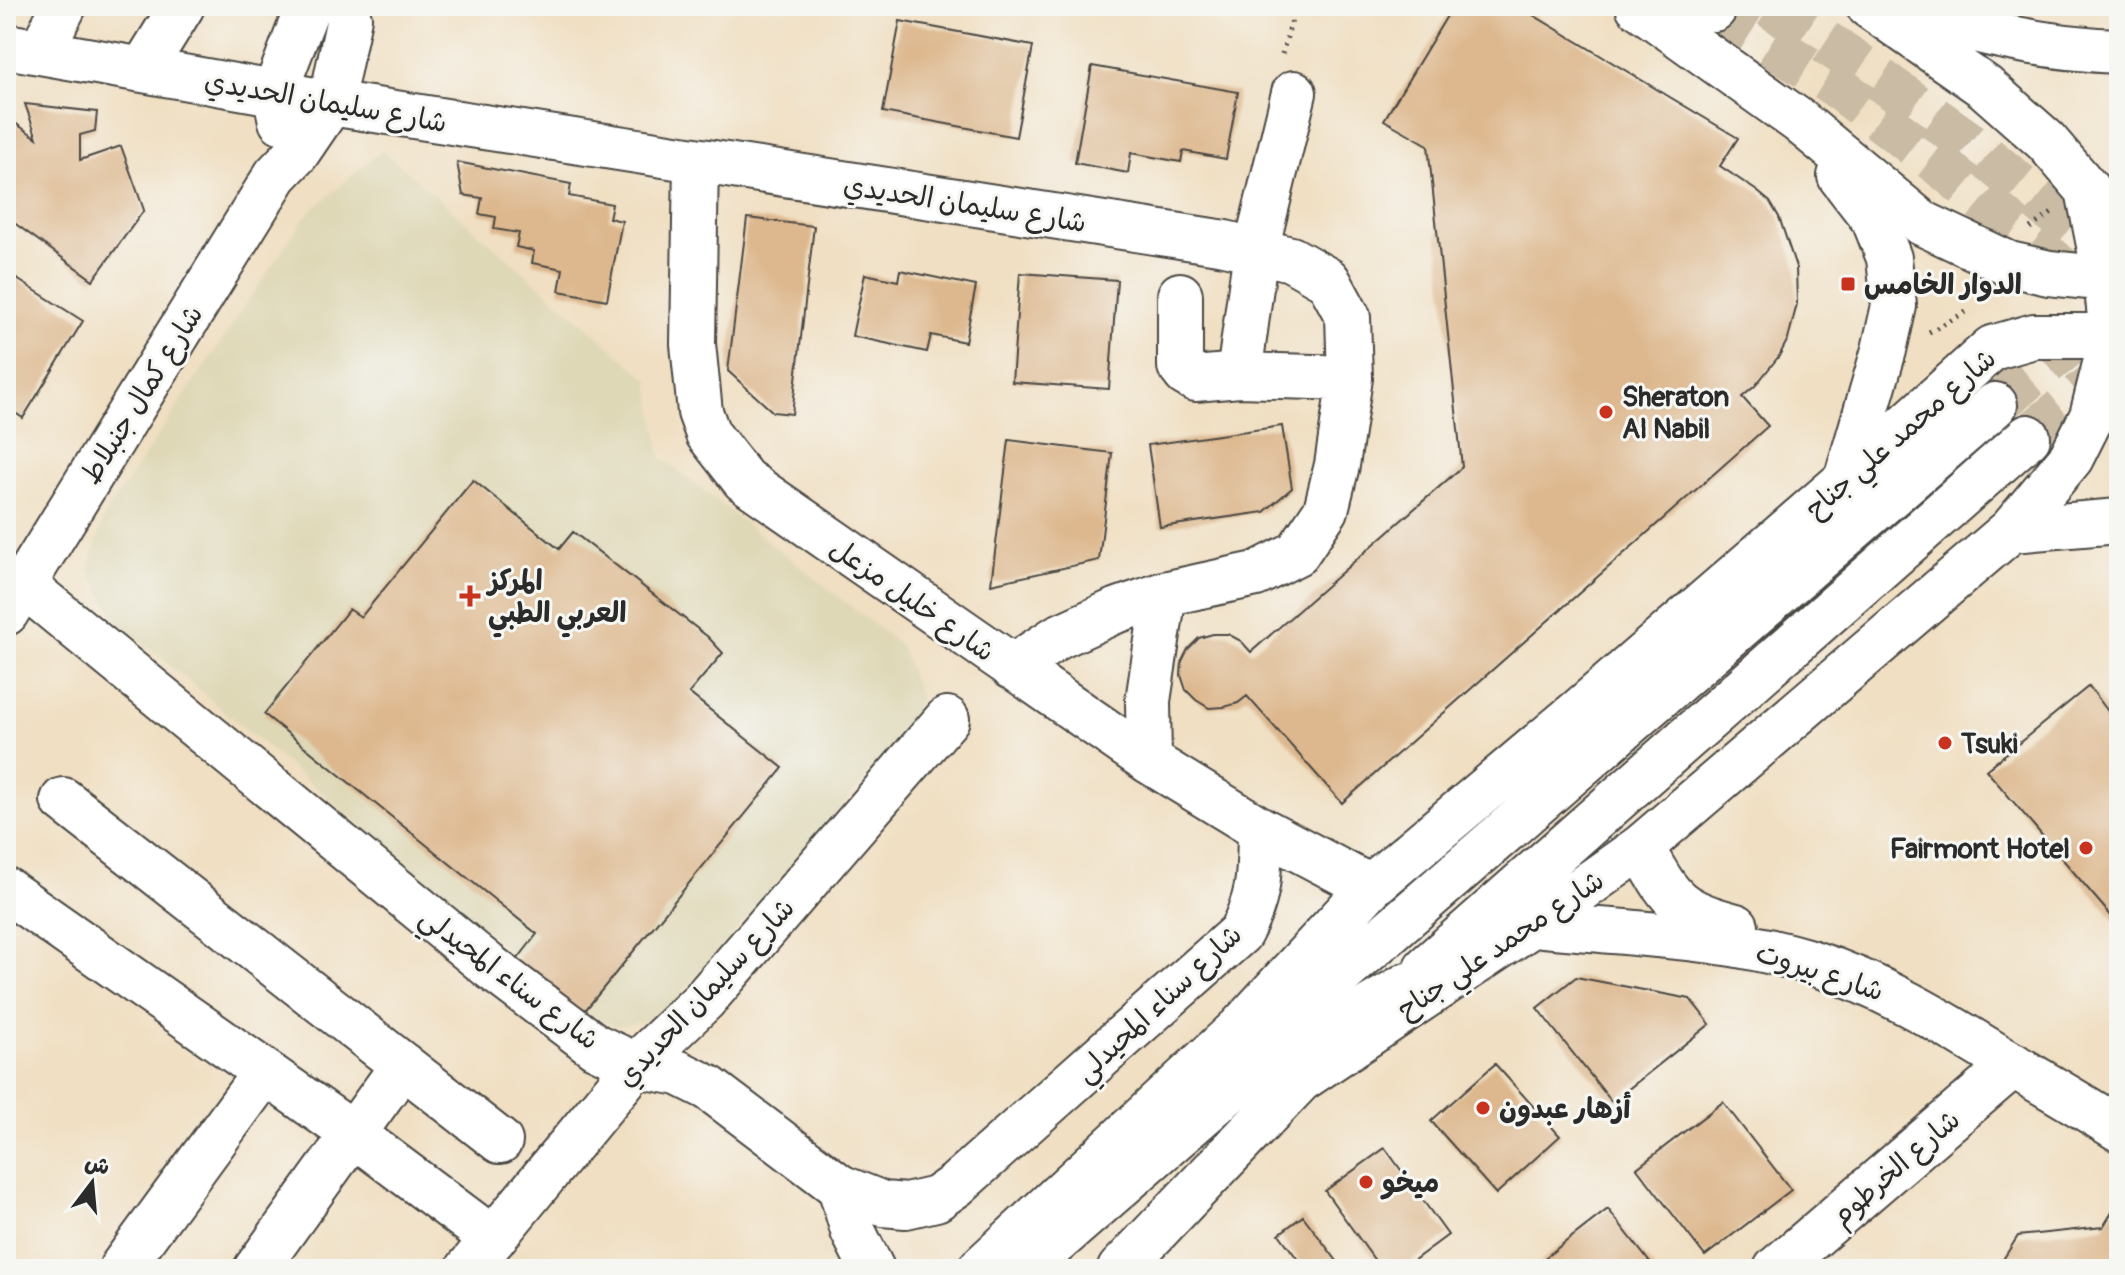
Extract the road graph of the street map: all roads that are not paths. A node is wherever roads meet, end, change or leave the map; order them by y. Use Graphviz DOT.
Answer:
graph roads {
  1 [pos="64,6"];
  2 [pos="182,6"];
  3 [pos="1638,6"];
  4 [pos="1869,6"];
  5 [pos="1898,6"];
  6 [pos="306,11"];
  7 [pos="349,18"];
  8 [pos="23,49"];
  9 [pos="2119,51"];
  10 [pos="143,69"];
  11 [pos="275,92"];
  12 [pos="1294,93"];
  13 [pos="331,103"];
  14 [pos="1799,121"];
  15 [pos="696,161"];
  16 [pos="276,175"];
  17 [pos="1256,250"];
  18 [pos="2113,280"];
  19 [pos="1180,295"];
  20 [pos="2115,336"];
  21 [pos="1239,375"];
  22 [pos="1350,378"];
  23 [pos="1995,405"];
  24 [pos="2028,437"];
  25 [pos="1846,480"];
  26 [pos="2119,521"];
  27 [pos="2011,530"];
  28 [pos="1164,594"];
  29 [pos="15,599"];
  30 [pos="1012,667"];
  31 [pos="947,719"];
  32 [pos="1149,761"];
  33 [pos="63,800"];
  34 [pos="1260,829"];
  35 [pos="1641,847"];
  36 [pos="1370,887"];
  37 [pos="6,890"];
  38 [pos="1533,924"];
  39 [pos="1334,980"];
  40 [pos="1407,985"];
  41 [pos="1910,991"];
  42 [pos="1240,1028"];
  43 [pos="403,1065"];
  44 [pos="636,1065"];
  45 [pos="2013,1065"];
  46 [pos="265,1072"];
  47 [pos="1300,1080"];
  48 [pos="1234,1087"];
  49 [pos="2119,1105"];
  50 [pos="2119,1129"];
  51 [pos="353,1134"];
  52 [pos="500,1141"];
  53 [pos="840,1187"];
  54 [pos="480,1254"];
  55 [pos="1791,1263"];
  56 [pos="122,1267"];
  57 [pos="256,1269"];
  58 [pos="872,1269"];
  59 [pos="980,1269"];
  60 [pos="1025,1269"];
  61 [pos="1120,1269"];
  1 -- 8 [label="street"];
  2 -- 10 [label="street"];
  3 -- 14 [label="street"];
  4 -- 18 [label="street"];
  5 -- 9 [label="street"];
  6 -- 11 [label="street"];
  7 -- 13 [label="street"];
  8 -- 10 [label="street, شارع سليمان الحديدي"];
  10 -- 11 [label="street, شارع سليمان الحديدي"];
  11 -- 13 [label="street, شارع سليمان الحديدي"];
  11 -- 16 [label="street, شارع كمال جنبلاط"];
  12 -- 17 [label="street"];
  13 -- 15 [label="street, شارع سليمان الحديدي"];
  13 -- 16 [label="street, شارع كمال جنبلاط"];
  14 -- 18 [label="street"];
  14 -- 25 [label="street"];
  15 -- 17 [label="street, شارع سليمان الحديدي"];
  15 -- 30 [label="street, شارع خليل مزعل"];
  16 -- 29 [label="street, شارع كمال جنبلاط"];
  17 -- 21 [label="street"];
  17 -- 22 [label="street, شارع سليمان الحديدي"];
  18 -- 20 [label="street"];
  19 -- 21 [label="street"];
  20 -- 25 [label="street, شارع محمد علي جناح"];
  20 -- 27 [label="street, شارع محمد علي جناح"];
  21 -- 22 [label="street"];
  22 -- 28 [label="street, شارع سليمان الحديدي"];
  23 -- 39 [label="street, شارع محمد علي جناح"];
  24 -- 40 [label="street, شارع محمد علي جناح"];
  25 -- 36 [label="street, شارع محمد علي جناح"];
  26 -- 27 [label="street"];
  27 -- 35 [label="street, شارع محمد علي جناح"];
  28 -- 30 [label="street, شارع سليمان الحديدي"];
  28 -- 32 [label="street"];
  29 -- 44 [label="street, شارع سناء المحيدلي"];
  30 -- 32 [label="street, شارع خليل مزعل"];
  31 -- 44 [label="street, شارع سليمان الحديدي"];
  32 -- 34 [label="street, شارع خليل مزعل"];
  33 -- 43 [label="street"];
  34 -- 36 [label="street, شارع خليل مزعل"];
  34 -- 53 [label="street, شارع سناء المحيدلي"];
  35 -- 38 [label="street, شارع محمد علي جناح"];
  35 -- 41 [label="street, شارع بيروت"];
  36 -- 42 [label="street, شارع محمد علي جناح"];
  37 -- 46 [label="street"];
  38 -- 41 [label="street, شارع بيروت"];
  38 -- 47 [label="street, شارع محمد علي جناح"];
  39 -- 42 [label="street, شارع محمد علي جناح"];
  39 -- 48 [label="street"];
  40 -- 47 [label="street, شارع محمد علي جناح"];
  40 -- 48 [label="street"];
  41 -- 45 [label="street, شارع بيروت"];
  41 -- 49 [label="street, شارع بيروت"];
  42 -- 59 [label="street, شارع محمد علي جناح"];
  43 -- 51 [label="street"];
  43 -- 52 [label="street"];
  44 -- 53 [label="street, شارع سناء المحيدلي"];
  44 -- 54 [label="street, شارع سليمان الحديدي"];
  45 -- 50 [label="street, شارع بيروت"];
  45 -- 55 [label="street, شارع الخرطوم"];
  46 -- 51 [label="street"];
  46 -- 56 [label="street"];
  47 -- 61 [label="street, شارع محمد علي جناح"];
  48 -- 60 [label="street"];
  51 -- 54 [label="street"];
  51 -- 57 [label="street"];
  53 -- 58 [label="street"];
}
